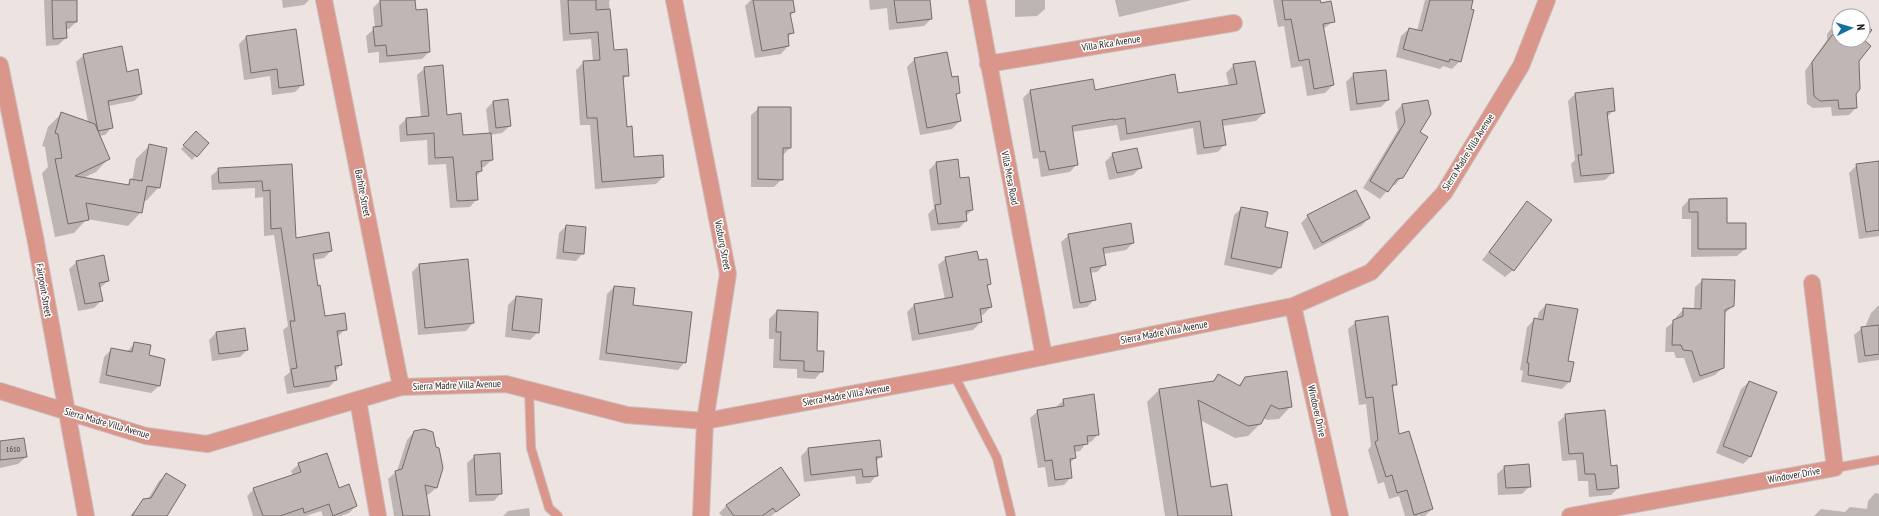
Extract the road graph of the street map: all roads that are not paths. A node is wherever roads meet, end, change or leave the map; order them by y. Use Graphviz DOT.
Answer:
graph roads {
  1 [pos="324,0"];
  2 [pos="674,0"];
  3 [pos="977,0"];
  4 [pos="1547,0"];
  5 [pos="1234,23"];
  6 [pos="988,64"];
  7 [pos="0,65"];
  8 [pos="1812,283"];
  9 [pos="1293,306"];
  10 [pos="1044,357"];
  11 [pos="954,375"];
  12 [pos="401,387"];
  13 [pos="529,390"];
  14 [pos="0,392"];
  15 [pos="358,400"];
  16 [pos="66,411"];
  17 [pos="705,421"];
  18 [pos="1879,460"];
  19 [pos="1835,468"];
  20 [pos="86,516"];
  21 [pos="378,516"];
  22 [pos="558,516"];
  23 [pos="701,516"];
  24 [pos="1010,516"];
  25 [pos="1340,516"];
  26 [pos="1570,516"];
  1 -- 12 [label="street, Barhite Street"];
  2 -- 17 [label="street, Vosburg Street"];
  3 -- 6 [label="street, Villa Mesa Road"];
  4 -- 9 [label="street, Sierra Madre Villa Avenue"];
  5 -- 6 [label="street, Villa Rica Avenue"];
  6 -- 10 [label="street, Villa Mesa Road"];
  7 -- 16 [label="street, Fairpoint Street"];
  8 -- 19 [label="street, Windover Drive"];
  9 -- 10 [label="street, Sierra Madre Villa Avenue"];
  9 -- 25 [label="street, Windover Drive"];
  10 -- 11 [label="street, Sierra Madre Villa Avenue"];
  11 -- 17 [label="street, Sierra Madre Villa Avenue"];
  11 -- 24 [label="lane"];
  12 -- 13 [label="street, Sierra Madre Villa Avenue"];
  12 -- 15 [label="street, Sierra Madre Villa Avenue"];
  13 -- 17 [label="street, Sierra Madre Villa Avenue"];
  13 -- 22 [label="lane"];
  14 -- 16 [label="street, Sierra Madre Villa Avenue"];
  15 -- 16 [label="street, Sierra Madre Villa Avenue"];
  15 -- 21 [label="street"];
  16 -- 20 [label="street, Fairpoint Street"];
  17 -- 23 [label="street, Vosburg Street"];
  18 -- 19 [label="lane"];
  19 -- 26 [label="street, Windover Drive"];
}
